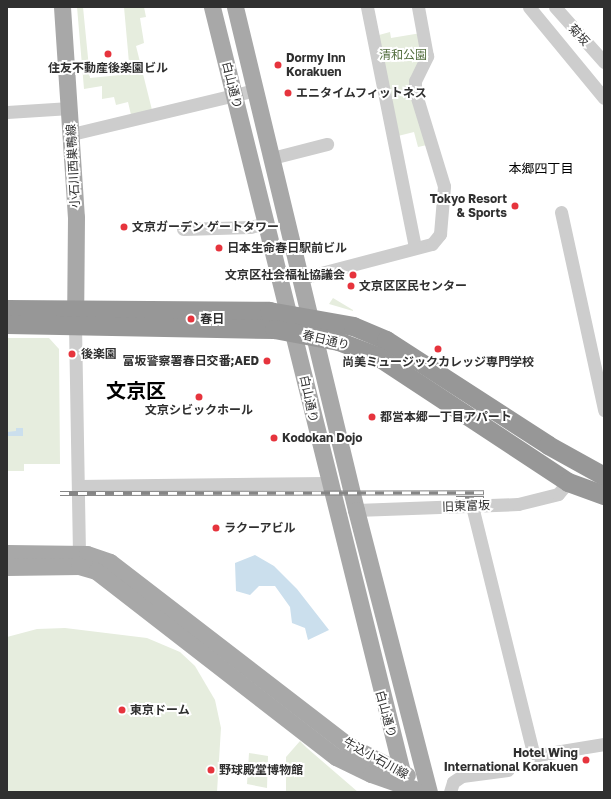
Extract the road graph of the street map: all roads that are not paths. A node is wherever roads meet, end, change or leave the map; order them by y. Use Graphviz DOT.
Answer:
graph roads {
  1 [pos="62,7"];
  2 [pos="212,7"];
  3 [pos="235,7"];
  4 [pos="368,7"];
  5 [pos="418,7"];
  6 [pos="528,7"];
  7 [pos="555,7"];
  8 [pos="604,62"];
  9 [pos="255,90"];
  10 [pos="234,94"];
  11 [pos="604,98"];
  12 [pos="70,108"];
  13 [pos="7,112"];
  14 [pos="72,134"];
  15 [pos="328,144"];
  16 [pos="272,158"];
  17 [pos="561,212"];
  18 [pos="267,223"];
  19 [pos="183,229"];
  20 [pos="415,247"];
  21 [pos="302,278"];
  22 [pos="7,309"];
  23 [pos="290,314"];
  24 [pos="311,317"];
  25 [pos="75,318"];
  26 [pos="7,324"];
  27 [pos="294,332"];
  28 [pos="316,336"];
  29 [pos="604,410"];
  30 [pos="604,476"];
  31 [pos="568,482"];
  32 [pos="328,483"];
  33 [pos="78,486"];
  34 [pos="604,495"];
  35 [pos="472,506"];
  36 [pos="356,510"];
  37 [pos="7,553"];
  38 [pos="79,560"];
  39 [pos="7,567"];
  40 [pos="604,744"];
  41 [pos="401,770"];
  42 [pos="508,770"];
  43 [pos="406,790"];
  44 [pos="430,792"];
  45 [pos="450,792"];
  1 -- 12 [label="main road, 小石川西巣鴨線"];
  2 -- 10 [label="main road, 白山通り"];
  3 -- 9 [label="main road, 白山通り"];
  4 -- 20 [label="street"];
  5 -- 20 [label="street"];
  6 -- 11 [label="street"];
  7 -- 8 [label="street, 菊坂"];
  9 -- 10 [label="street"];
  9 -- 16 [label="main road, 白山通り"];
  10 -- 14 [label="street"];
  10 -- 18 [label="main road, 白山通り"];
  12 -- 13 [label="street"];
  12 -- 14 [label="main road, 小石川西巣鴨線"];
  14 -- 25 [label="main road, 小石川西巣鴨線"];
  15 -- 16 [label="street"];
  16 -- 21 [label="main road, 白山通り"];
  17 -- 29 [label="street"];
  18 -- 19 [label="street"];
  18 -- 23 [label="main road, 白山通り"];
  20 -- 21 [label="street"];
  21 -- 24 [label="main road, 白山通り"];
  22 -- 25 [label="highway, 春日通り"];
  23 -- 24 [label="highway, 春日通り"];
  23 -- 25 [label="highway, 春日通り"];
  23 -- 27 [label="main road, 白山通り"];
  24 -- 28 [label="main road, 白山通り"];
  24 -- 30 [label="highway, 春日通り"];
  25 -- 26 [label="highway, 春日通り"];
  25 -- 27 [label="highway, 春日通り"];
  25 -- 33 [label="street"];
  27 -- 28 [label="highway, 春日通り"];
  27 -- 32 [label="main road, 白山通り"];
  28 -- 31 [label="highway, 春日通り"];
  28 -- 36 [label="main road, 白山通り"];
  31 -- 34 [label="highway, 春日通り"];
  31 -- 35 [label="street, 旧東富坂"];
  32 -- 33 [label="street"];
  32 -- 41 [label="main road, 白山通り"];
  33 -- 38 [label="street"];
  35 -- 36 [label="street, 旧東富坂"];
  35 -- 40 [label="street"];
  36 -- 44 [label="main road, 白山通り"];
  37 -- 38 [label="main road, 牛込小石川線"];
  38 -- 39 [label="main road, 牛込小石川線"];
  38 -- 41 [label="main road, 牛込小石川線"];
  38 -- 43 [label="main road, 牛込小石川線"];
  41 -- 43 [label="main road, 白山通り"];
  41 -- 44 [label="main road, 牛込小石川線"];
  42 -- 45 [label="street"];
  43 -- 44 [label="main road, 牛込小石川線"];
}
